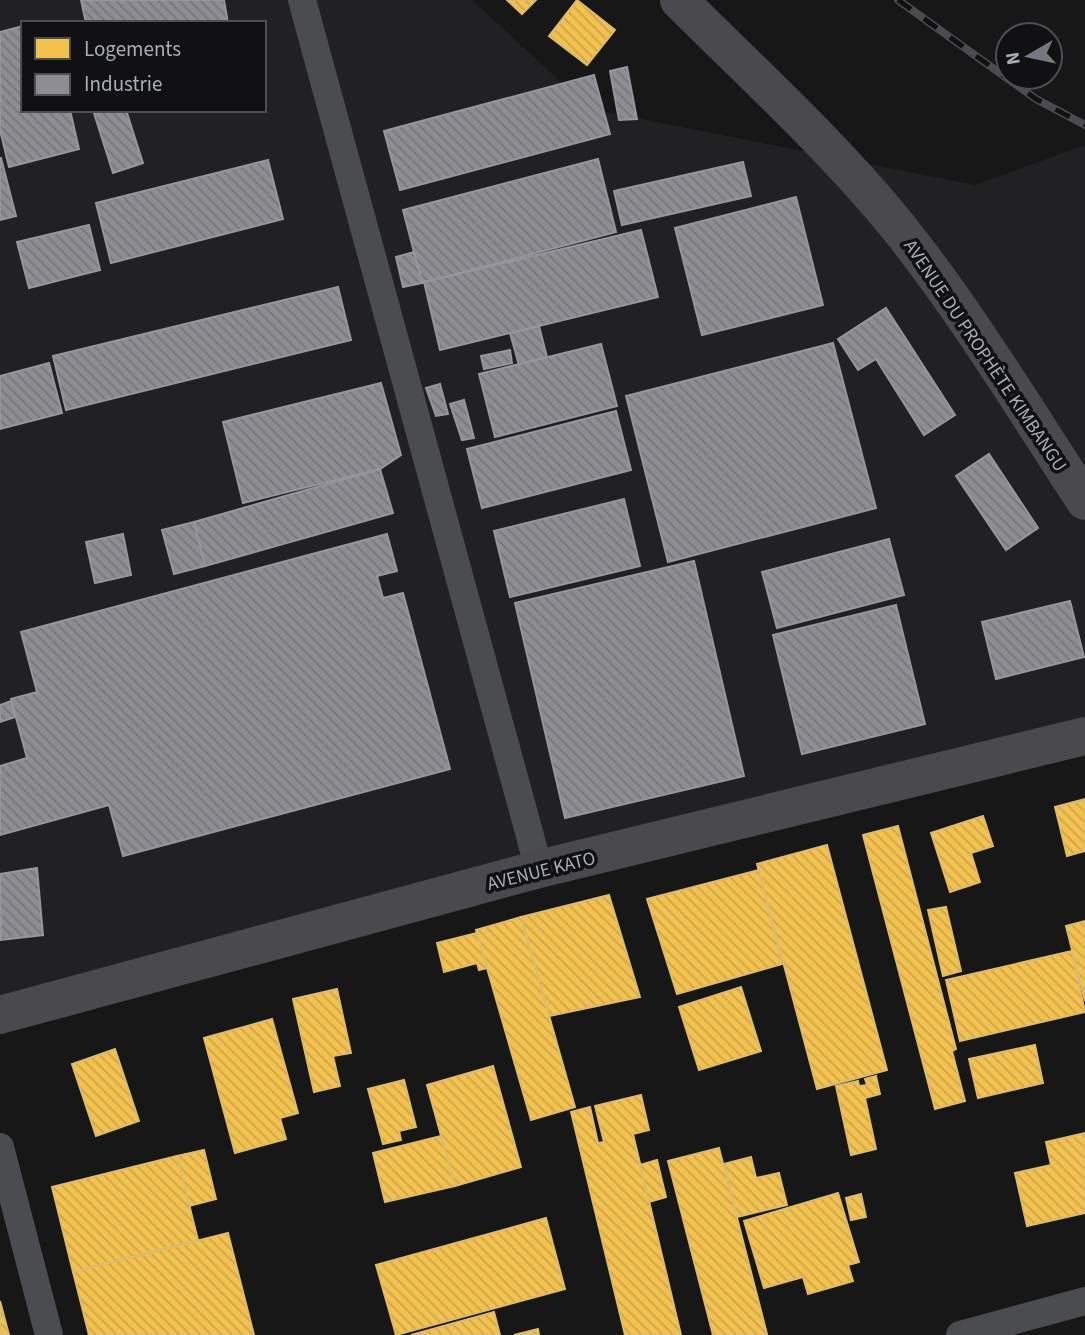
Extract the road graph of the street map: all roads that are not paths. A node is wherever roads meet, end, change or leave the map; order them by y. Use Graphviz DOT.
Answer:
graph roads {
  1 [pos="302,0"];
  2 [pos="679,0"];
  3 [pos="1085,500"];
  4 [pos="1085,736"];
  5 [pos="539,869"];
  6 [pos="0,1015"];
  7 [pos="0,1147"];
  8 [pos="1085,1301"];
  9 [pos="49,1335"];
  10 [pos="960,1335"];
  1 -- 5 [label="street"];
  2 -- 3 [label="street, AVENUE DU PROPHÈTE KIMBANGU"];
  4 -- 5 [label="street, AVENUE KATO"];
  5 -- 6 [label="street, AVENUE KATO"];
  7 -- 9 [label="street"];
  8 -- 10 [label="street"];
}
